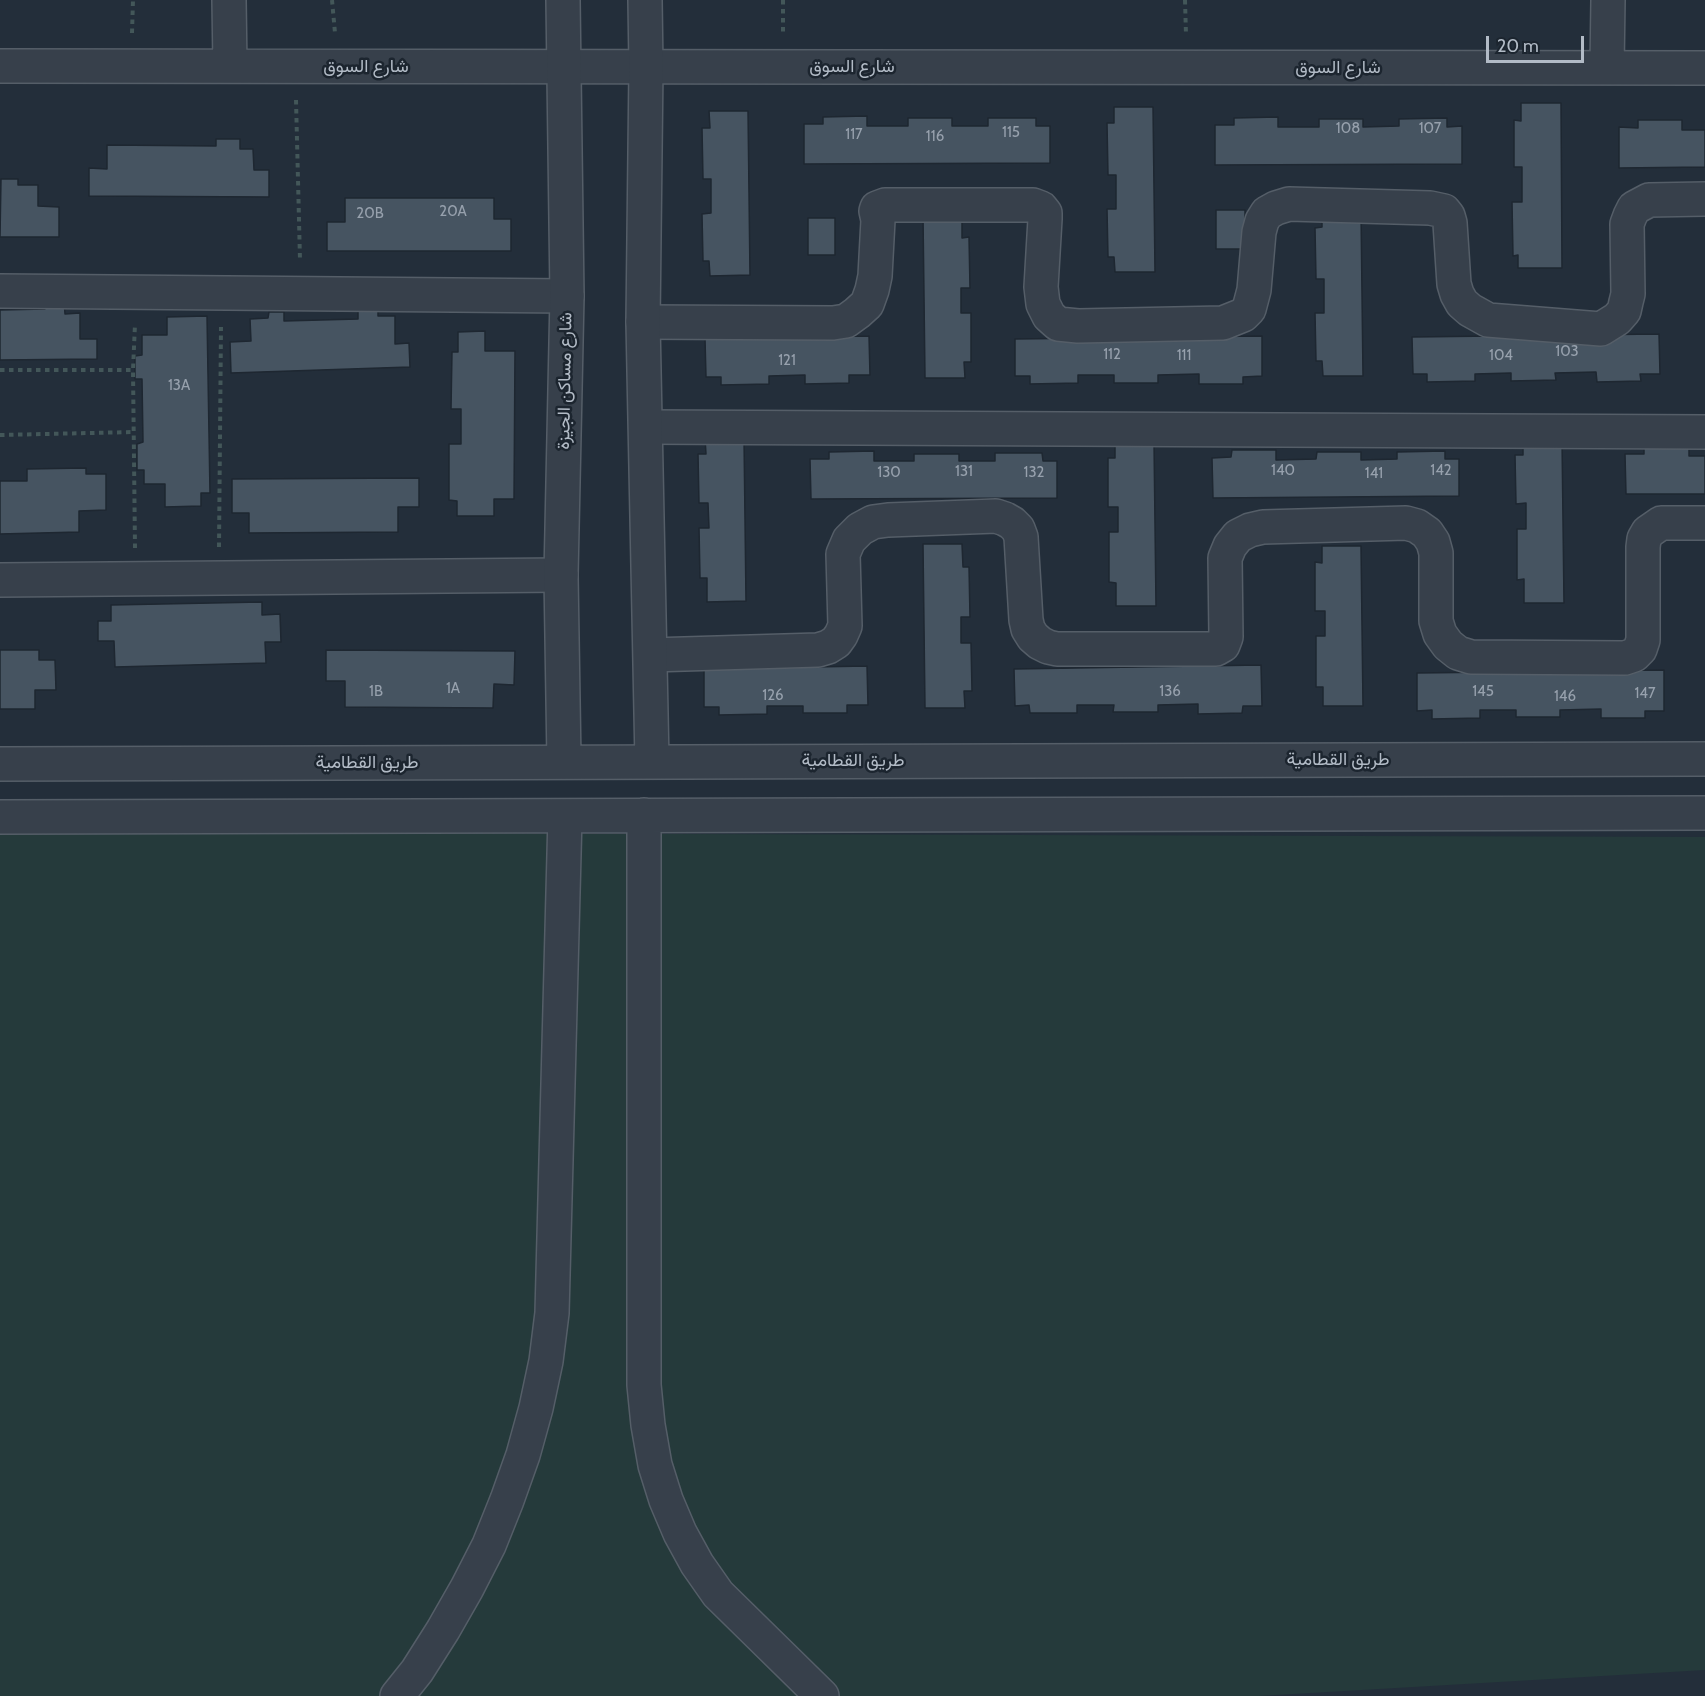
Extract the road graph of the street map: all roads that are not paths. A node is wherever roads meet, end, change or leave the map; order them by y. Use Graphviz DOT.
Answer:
graph roads {
  1 [pos="229,0"];
  2 [pos="563,0"];
  3 [pos="645,0"];
  4 [pos="1608,0"];
  5 [pos="0,66"];
  6 [pos="230,66"];
  7 [pos="564,67"];
  8 [pos="646,67"];
  9 [pos="1607,68"];
  10 [pos="1705,68"];
  11 [pos="1705,198"];
  12 [pos="0,291"];
  13 [pos="567,296"];
  14 [pos="643,322"];
  15 [pos="646,427"];
  16 [pos="1705,432"];
  17 [pos="1705,523"];
  18 [pos="561,575"];
  19 [pos="0,580"];
  20 [pos="651,656"];
  21 [pos="1705,759"];
  22 [pos="564,762"];
  23 [pos="652,762"];
  24 [pos="0,764"];
  25 [pos="1705,813"];
  26 [pos="644,815"];
  27 [pos="565,816"];
  28 [pos="0,817"];
  29 [pos="397,1696"];
  30 [pos="822,1696"];
  1 -- 6 [label="street"];
  2 -- 7 [label="street, شارع مساكن الجيزة"];
  3 -- 8 [label="street"];
  4 -- 9 [label="street"];
  5 -- 6 [label="street, شارع السوق"];
  6 -- 7 [label="street, شارع السوق"];
  7 -- 8 [label="street, شارع السوق"];
  7 -- 13 [label="street, شارع مساكن الجيزة"];
  8 -- 9 [label="street, شارع السوق"];
  8 -- 14 [label="street"];
  9 -- 10 [label="street, شارع السوق"];
  11 -- 14 [label="street"];
  12 -- 13 [label="street"];
  13 -- 18 [label="street, شارع مساكن الجيزة"];
  14 -- 15 [label="street"];
  15 -- 16 [label="street"];
  15 -- 20 [label="street"];
  17 -- 20 [label="street"];
  18 -- 19 [label="street"];
  18 -- 22 [label="street, شارع مساكن الجيزة"];
  20 -- 23 [label="street"];
  21 -- 23 [label="street, طريق القطامية"];
  22 -- 23 [label="street, طريق القطامية"];
  22 -- 24 [label="street, طريق القطامية"];
  25 -- 26 [label="street"];
  26 -- 27 [label="street"];
  26 -- 30 [label="street"];
  27 -- 28 [label="street"];
  27 -- 29 [label="street"];
}
